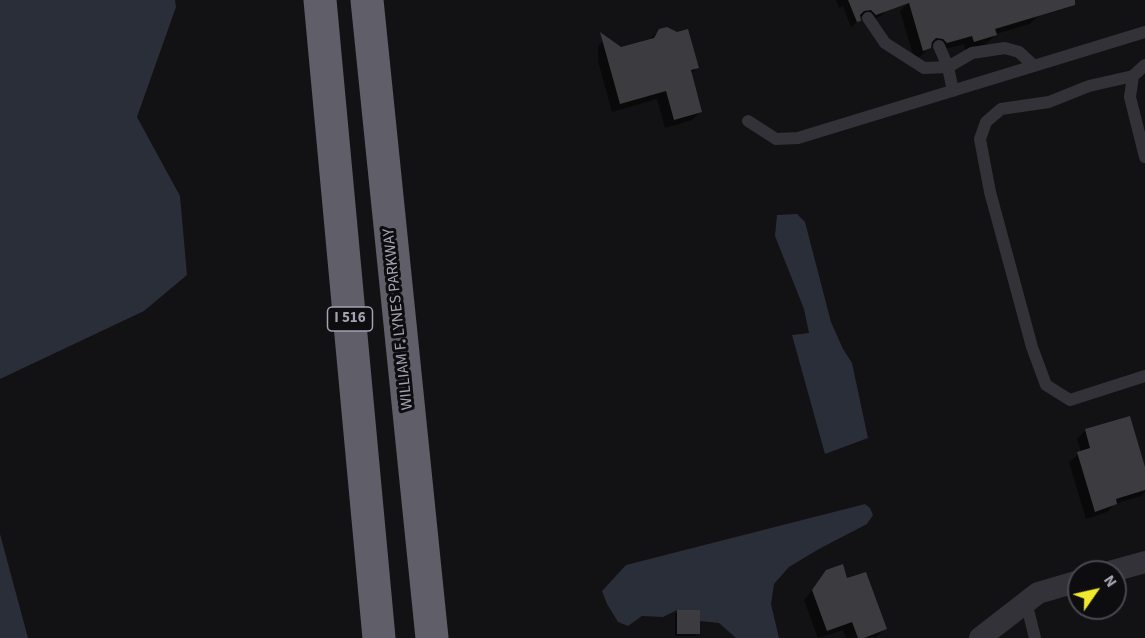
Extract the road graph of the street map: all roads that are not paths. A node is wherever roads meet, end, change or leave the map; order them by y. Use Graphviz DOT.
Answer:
graph roads {
  1 [pos="320,0"];
  2 [pos="367,0"];
  3 [pos="868,18"];
  4 [pos="1145,32"];
  5 [pos="939,46"];
  6 [pos="1145,65"];
  7 [pos="1034,66"];
  8 [pos="948,67"];
  9 [pos="1133,76"];
  10 [pos="953,91"];
  11 [pos="748,121"];
  12 [pos="1145,157"];
  13 [pos="1145,376"];
  14 [pos="1145,562"];
  15 [pos="1127,567"];
  16 [pos="1067,584"];
  17 [pos="1026,602"];
  18 [pos="379,638"];
  19 [pos="432,638"];
  20 [pos="980,638"];
  21 [pos="1035,638"];
  1 -- 18 [label="highway, I 516"];
  2 -- 19 [label="highway, WILLIAM F. LYNES PARKWAY"];
  3 -- 8 [label="lane"];
  4 -- 7 [label="lane"];
  5 -- 8 [label="lane"];
  6 -- 9 [label="lane"];
  7 -- 8 [label="lane"];
  7 -- 10 [label="lane"];
  8 -- 10 [label="lane"];
  9 -- 12 [label="lane"];
  9 -- 13 [label="lane"];
  10 -- 11 [label="lane"];
  14 -- 15 [label="street"];
  16 -- 17 [label="street"];
  17 -- 20 [label="street"];
  17 -- 21 [label="lane"];
}
